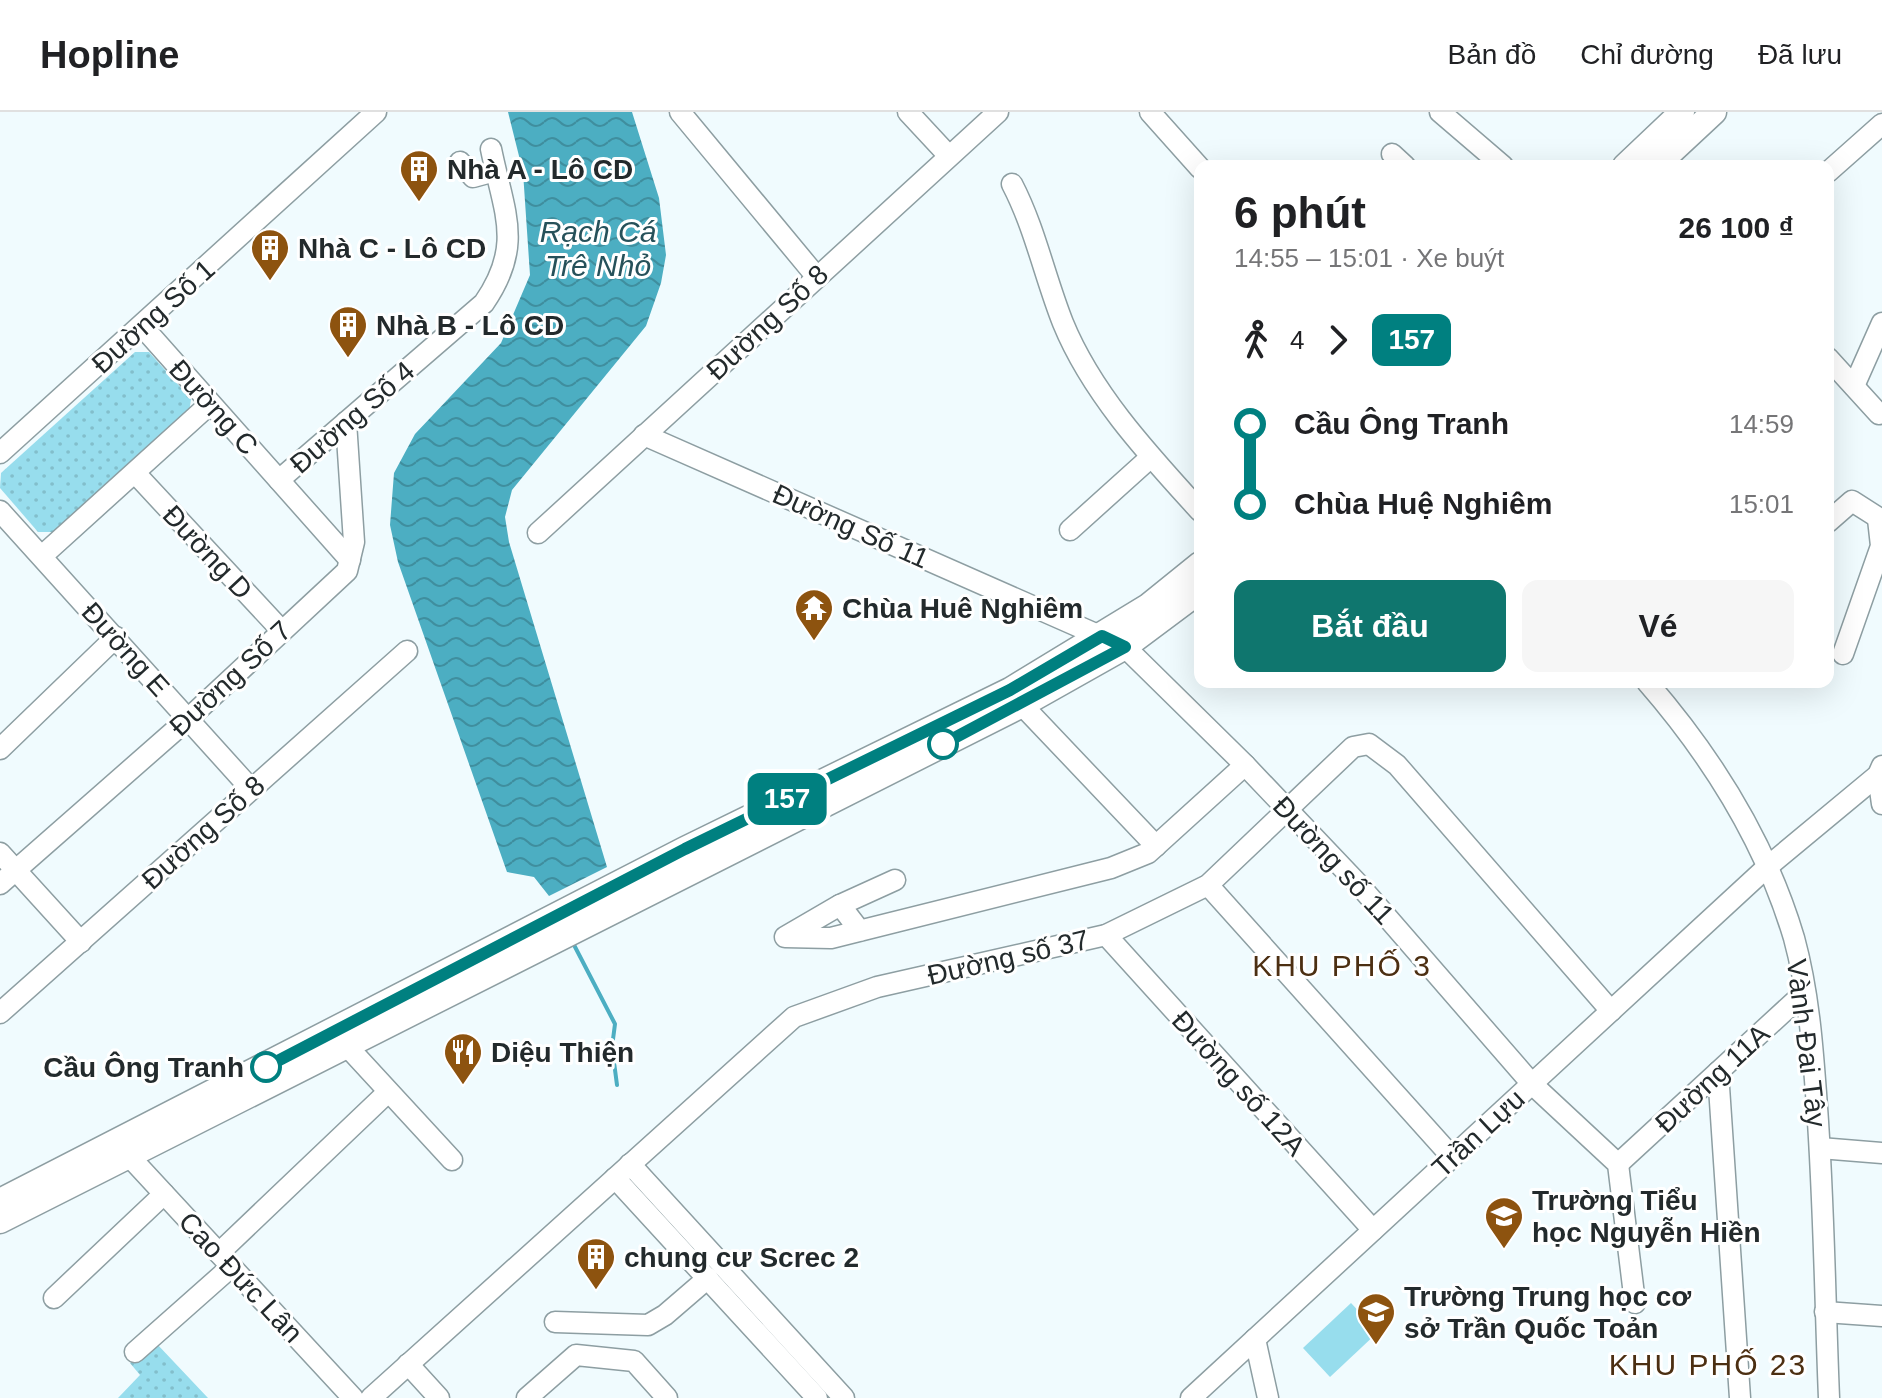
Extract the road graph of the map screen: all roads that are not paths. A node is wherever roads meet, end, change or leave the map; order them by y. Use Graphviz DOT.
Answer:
graph roads {
  1 [pos="376,112"];
  2 [pos="680,112"];
  3 [pos="908,112"];
  4 [pos="998,112"];
  5 [pos="1150,112"];
  6 [pos="1440,112"];
  7 [pos="1682,112"];
  8 [pos="1714,112"];
  9 [pos="1882,124"];
  10 [pos="491,149"];
  11 [pos="948,155"];
  12 [pos="1496,160"];
  13 [pos="1642,160"];
  14 [pos="1645,160"];
  15 [pos="1194,161"];
  16 [pos="460,162"];
  17 [pos="1834,167"];
  18 [pos="495,171"];
  19 [pos="1012,184"];
  20 [pos="816,276"];
  21 [pos="1882,323"];
  22 [pos="142,326"];
  23 [pos="1834,364"];
  24 [pos="1854,386"];
  25 [pos="210,404"];
  26 [pos="1879,414"];
  27 [pos="346,422"];
  28 [pos="644,435"];
  29 [pos="0,453"];
  30 [pos="1151,457"];
  31 [pos="136,474"];
  32 [pos="279,480"];
  33 [pos="1194,504"];
  34 [pos="0,511"];
  35 [pos="1834,517"];
  36 [pos="1880,520"];
  37 [pos="1070,530"];
  38 [pos="538,533"];
  39 [pos="42,556"];
  40 [pos="350,560"];
  41 [pos="1194,569"];
  42 [pos="1194,595"];
  43 [pos="281,630"];
  44 [pos="1102,636"];
  45 [pos="116,637"];
  46 [pos="1125,647"];
  47 [pos="407,651"];
  48 [pos="1843,654"];
  49 [pos="1654,688"];
  50 [pos="1022,705"];
  51 [pos="188,719"];
  52 [pos="0,749"];
  53 [pos="1245,765"];
  54 [pos="1880,771"];
  55 [pos="251,789"];
  56 [pos="1882,804"];
  57 [pos="1287,810"];
  58 [pos="1156,846"];
  59 [pos="0,853"];
  60 [pos="689,860"];
  61 [pos="1766,868"];
  62 [pos="7,877"];
  63 [pos="895,880"];
  64 [pos="1208,885"];
  65 [pos="840,905"];
  66 [pos="860,931"];
  67 [pos="1106,935"];
  68 [pos="81,942"];
  69 [pos="496,957"];
  70 [pos="1805,992"];
  71 [pos="1611,1011"];
  72 [pos="0,1013"];
  73 [pos="346,1045"];
  74 [pos="1718,1072"];
  75 [pos="1532,1084"];
  76 [pos="388,1092"];
  77 [pos="1820,1148"];
  78 [pos="1882,1153"];
  79 [pos="129,1156"];
  80 [pos="1452,1157"];
  81 [pos="452,1160"];
  82 [pos="1618,1164"];
  83 [pos="622,1171"];
  84 [pos="164,1194"];
  85 [pos="0,1201"];
  86 [pos="0,1221"];
  87 [pos="1373,1230"];
  88 [pos="225,1260"];
  89 [pos="708,1278"];
  90 [pos="54,1298"];
  91 [pos="1635,1303"];
  92 [pos="1825,1312"];
  93 [pos="1882,1316"];
  94 [pos="555,1322"];
  95 [pos="1255,1339"];
  96 [pos="135,1352"];
  97 [pos="408,1364"];
  98 [pos="528,1397"];
  99 [pos="353,1398"];
  100 [pos="371,1398"];
  101 [pos="439,1398"];
  102 [pos="667,1398"];
  103 [pos="817,1398"];
  104 [pos="844,1398"];
  105 [pos="1191,1398"];
  106 [pos="1268,1398"];
  107 [pos="1740,1398"];
  108 [pos="1829,1398"];
  1 -- 22 [label="street, Đường Số 1"];
  2 -- 20 [label="street"];
  3 -- 11 [label="street"];
  4 -- 11 [label="street, Đường Số 8"];
  5 -- 15 [label="street"];
  6 -- 12 [label="street"];
  7 -- 13 [label="main road"];
  8 -- 14 [label="main road"];
  9 -- 17 [label="street"];
  10 -- 18 [label="street, Đường Số 4"];
  11 -- 20 [label="street, Đường Số 8"];
  16 -- 18 [label="street"];
  18 -- 27 [label="street, Đường Số 4"];
  19 -- 30 [label="street"];
  20 -- 28 [label="street, Đường Số 8"];
  21 -- 24 [label="street"];
  22 -- 25 [label="street, Đường C"];
  22 -- 29 [label="street, Đường Số 1"];
  23 -- 24 [label="street"];
  24 -- 26 [label="street"];
  25 -- 31 [label="street"];
  25 -- 32 [label="street, Đường C"];
  27 -- 32 [label="street, Đường Số 4"];
  27 -- 40 [label="street"];
  28 -- 38 [label="street, Đường Số 8"];
  28 -- 44 [label="street, Đường Số 11"];
  30 -- 33 [label="street"];
  30 -- 37 [label="street"];
  31 -- 39 [label="street"];
  31 -- 43 [label="street, Đường D"];
  32 -- 40 [label="street, Đường C"];
  34 -- 39 [label="street, Đường E"];
  35 -- 36 [label="street"];
  36 -- 48 [label="street"];
  39 -- 45 [label="street, Đường E"];
  40 -- 43 [label="street, Đường Số 7"];
  41 -- 44 [label="main road"];
  42 -- 46 [label="main road"];
  43 -- 51 [label="street, Đường Số 7"];
  44 -- 46 [label="street, Đường Số 11"];
  44 -- 60 [label="main road"];
  45 -- 51 [label="street, Đường E"];
  45 -- 52 [label="street"];
  46 -- 50 [label="main road"];
  46 -- 53 [label="street, Đường số 11"];
  47 -- 55 [label="street, Đường Số 8"];
  49 -- 61 [label="street, Vành Đai Tây"];
  50 -- 58 [label="street"];
  50 -- 60 [label="main road"];
  51 -- 55 [label="street, Đường E"];
  51 -- 62 [label="street, Đường Số 7"];
  53 -- 57 [label="street, Đường số 11"];
  53 -- 58 [label="street"];
  54 -- 56 [label="street"];
  54 -- 61 [label="street, Trần Lựu"];
  55 -- 68 [label="street, Đường Số 8"];
  57 -- 64 [label="street, Đường số 37"];
  57 -- 71 [label="street, Đường số 37"];
  57 -- 75 [label="street, Đường số 11"];
  58 -- 66 [label="street"];
  59 -- 62 [label="street"];
  60 -- 69 [label="main road"];
  61 -- 70 [label="street, Vành Đai Tây"];
  61 -- 71 [label="street, Trần Lựu"];
  62 -- 68 [label="street"];
  63 -- 65 [label="street"];
  64 -- 67 [label="street, Đường số 37"];
  64 -- 80 [label="street"];
  65 -- 66 [label="street"];
  65 -- 66 [label="street"];
  67 -- 83 [label="street, Đường số 37"];
  67 -- 87 [label="street, Đường số 12A"];
  68 -- 72 [label="street, Đường Số 8"];
  69 -- 73 [label="main road"];
  69 -- 85 [label="main road"];
  70 -- 74 [label="street, Đường 11A"];
  70 -- 77 [label="street, Vành Đai Tây"];
  71 -- 75 [label="street, Trần Lựu"];
  73 -- 76 [label="street"];
  73 -- 79 [label="main road"];
  74 -- 82 [label="street, Đường 11A"];
  74 -- 107 [label="street"];
  75 -- 80 [label="street, Trần Lựu"];
  75 -- 82 [label="street"];
  76 -- 81 [label="street"];
  76 -- 88 [label="street"];
  77 -- 78 [label="street"];
  77 -- 92 [label="street, Vành Đai Tây"];
  79 -- 84 [label="street, Cao Đức Lân"];
  79 -- 86 [label="main road"];
  80 -- 87 [label="street, Trần Lựu"];
  82 -- 91 [label="street"];
  83 -- 89 [label="street"];
  83 -- 97 [label="street, Đường số 37"];
  83 -- 104 [label="street"];
  84 -- 88 [label="street, Cao Đức Lân"];
  84 -- 90 [label="street"];
  87 -- 95 [label="street, Trần Lựu"];
  88 -- 96 [label="street"];
  88 -- 99 [label="street, Cao Đức Lân"];
  89 -- 94 [label="street"];
  89 -- 103 [label="street"];
  92 -- 93 [label="street"];
  92 -- 108 [label="street, Vành Đai Tây"];
  95 -- 105 [label="street, Trần Lựu"];
  95 -- 106 [label="street"];
  97 -- 100 [label="street, Đường số 37"];
  97 -- 101 [label="street"];
  98 -- 102 [label="street"];
}
